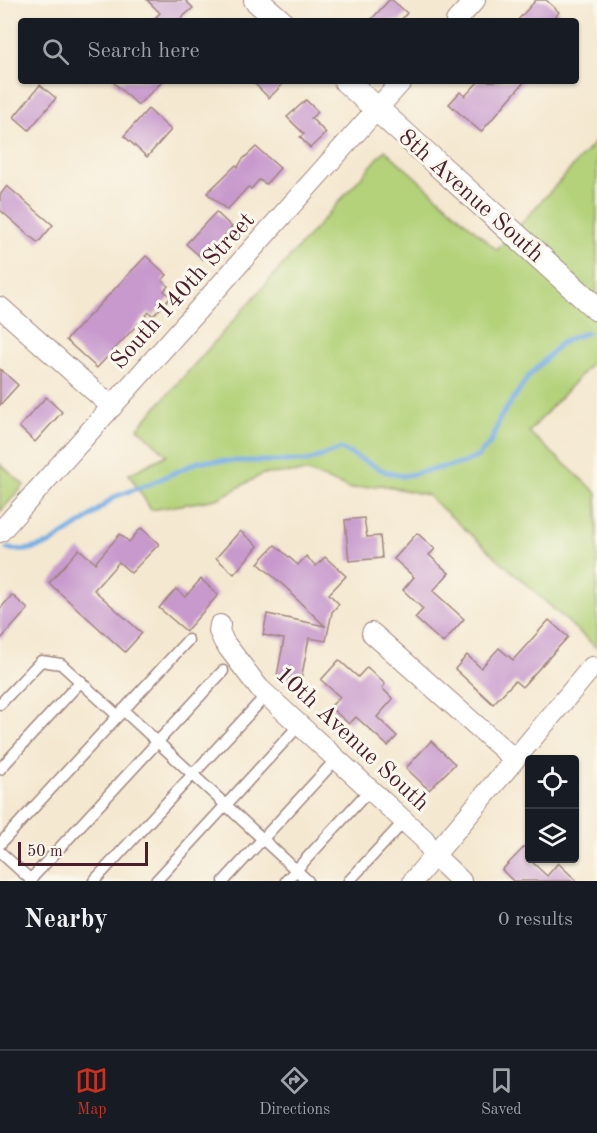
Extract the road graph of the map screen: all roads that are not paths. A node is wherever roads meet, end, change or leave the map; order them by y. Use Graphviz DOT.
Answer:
graph roads {
  1 [pos="256,0"];
  2 [pos="475,0"];
  3 [pos="277,18"];
  4 [pos="459,18"];
  5 [pos="349,84"];
  6 [pos="399,84"];
  7 [pos="377,109"];
  8 [pos="0,308"];
  9 [pos="597,309"];
  10 [pos="112,407"];
  11 [pos="0,532"];
  12 [pos="220,625"];
  13 [pos="372,633"];
  14 [pos="188,640"];
  15 [pos="592,667"];
  16 [pos="223,671"];
  17 [pos="81,681"];
  18 [pos="259,703"];
  19 [pos="0,704"];
  20 [pos="121,713"];
  21 [pos="292,733"];
  22 [pos="158,742"];
  23 [pos="514,759"];
  24 [pos="329,767"];
  25 [pos="0,769"];
  26 [pos="193,774"];
  27 [pos="363,797"];
  28 [pos="226,805"];
  29 [pos="398,828"];
  30 [pos="263,839"];
  31 [pos="0,844"];
  32 [pos="0,852"];
  33 [pos="435,856"];
  34 [pos="296,870"];
  35 [pos="31,880"];
  36 [pos="94,881"];
  37 [pos="156,881"];
  38 [pos="224,881"];
  39 [pos="286,881"];
  40 [pos="308,881"];
  41 [pos="350,881"];
  42 [pos="413,881"];
  43 [pos="462,881"];
  1 -- 3 [label="street"];
  2 -- 4 [label="street"];
  5 -- 7 [label="street, 8th Avenue South"];
  6 -- 7 [label="street, South 140th Street"];
  7 -- 9 [label="street, 8th Avenue South"];
  7 -- 10 [label="street, South 140th Street"];
  8 -- 10 [label="street"];
  10 -- 11 [label="street, South 140th Street"];
  12 -- 33 [label="street, 10th Avenue South"];
  13 -- 23 [label="street"];
  14 -- 20 [label="lane"];
  15 -- 23 [label="street"];
  16 -- 22 [label="lane"];
  17 -- 19 [label="lane"];
  17 -- 20 [label="lane"];
  17 -- 25 [label="lane"];
  18 -- 26 [label="lane"];
  20 -- 22 [label="lane"];
  20 -- 31 [label="lane"];
  21 -- 28 [label="lane"];
  22 -- 26 [label="lane"];
  22 -- 35 [label="lane"];
  23 -- 33 [label="street"];
  24 -- 30 [label="lane"];
  26 -- 28 [label="lane"];
  26 -- 36 [label="lane"];
  27 -- 34 [label="lane"];
  28 -- 30 [label="lane"];
  28 -- 37 [label="lane"];
  29 -- 41 [label="lane"];
  30 -- 34 [label="lane"];
  30 -- 38 [label="lane"];
  32 -- 35 [label="lane"];
  33 -- 42 [label="street"];
  33 -- 43 [label="street, 10th Avenue South"];
  34 -- 39 [label="lane"];
  34 -- 40 [label="lane"];
}
